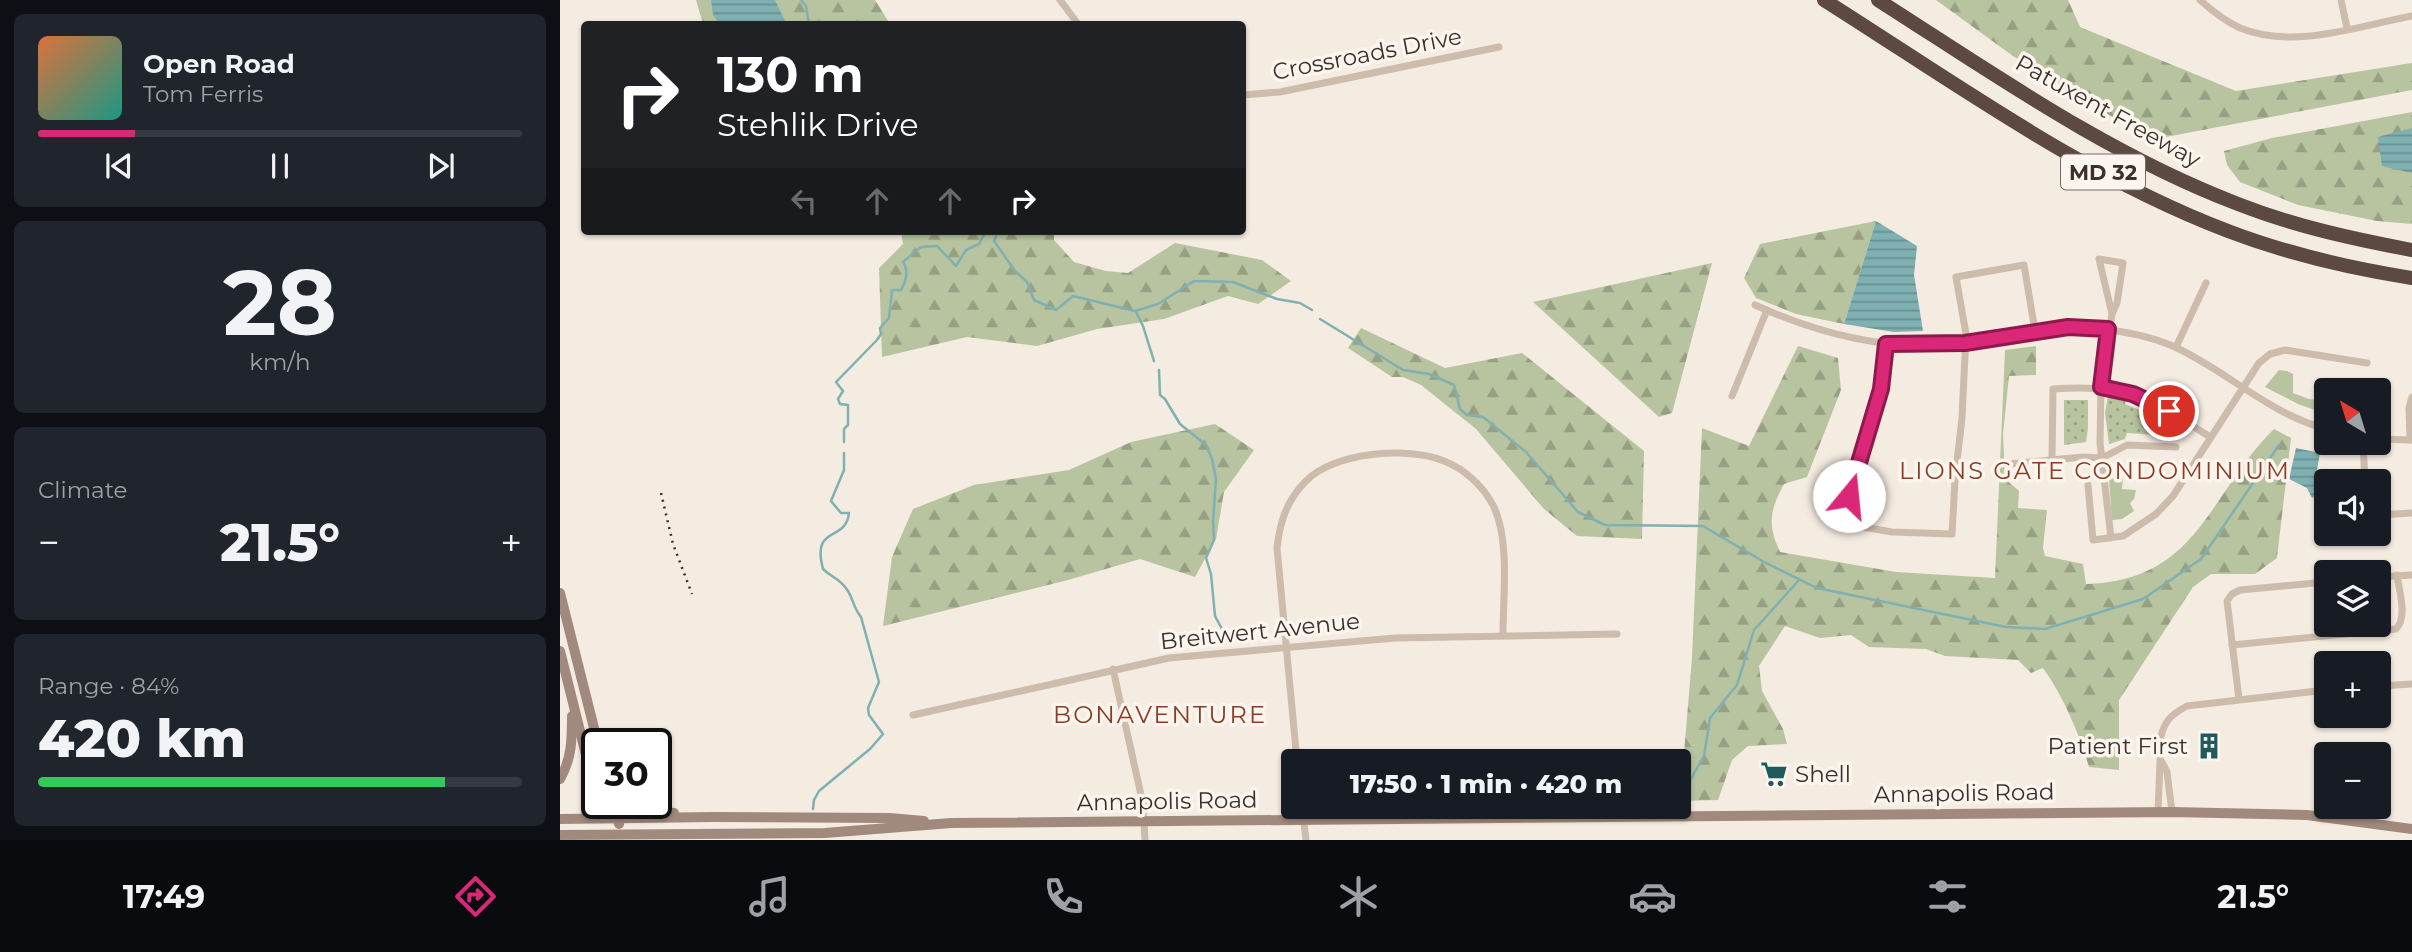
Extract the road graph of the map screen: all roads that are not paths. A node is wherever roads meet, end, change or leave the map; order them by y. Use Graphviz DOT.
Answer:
graph roads {
  1 [pos="1060,0"];
  2 [pos="1824,0"];
  3 [pos="1878,0"];
  4 [pos="2200,0"];
  5 [pos="2341,0"];
  6 [pos="2412,16"];
  7 [pos="1076,21"];
  8 [pos="2347,28"];
  9 [pos="1499,47"];
  10 [pos="1246,95"];
  11 [pos="2412,250"];
  12 [pos="2412,278"];
  13 [pos="2206,283"];
  14 [pos="1755,305"];
  15 [pos="1767,310"];
  16 [pos="2112,314"];
  17 [pos="2108,329"];
  18 [pos="2035,331"];
  19 [pos="1965,343"];
  20 [pos="1886,344"];
  21 [pos="2176,348"];
  22 [pos="2367,363"];
  23 [pos="2101,387"];
  24 [pos="2242,388"];
  25 [pos="1732,396"];
  26 [pos="2412,397"];
  27 [pos="2314,424"];
  28 [pos="2210,438"];
  29 [pos="2391,439"];
  30 [pos="2411,440"];
  31 [pos="2176,447"];
  32 [pos="2102,458"];
  33 [pos="2052,459"];
  34 [pos="2009,464"];
  35 [pos="2088,485"];
  36 [pos="2412,513"];
  37 [pos="2391,514"];
  38 [pos="2111,538"];
  39 [pos="2397,575"];
  40 [pos="2412,575"];
  41 [pos="2391,576"];
  42 [pos="2314,583"];
  43 [pos="560,593"];
  44 [pos="1617,634"];
  45 [pos="1503,635"];
  46 [pos="2232,645"];
  47 [pos="1286,646"];
  48 [pos="560,651"];
  49 [pos="1114,669"];
  50 [pos="2412,684"];
  51 [pos="2391,685"];
  52 [pos="2314,691"];
  53 [pos="572,699"];
  54 [pos="2239,699"];
  55 [pos="913,715"];
  56 [pos="594,728"];
  57 [pos="581,736"];
  58 [pos="1296,749"];
  59 [pos="2162,762"];
  60 [pos="560,779"];
  61 [pos="2158,812"];
  62 [pos="2172,812"];
  63 [pos="672,813"];
  64 [pos="672,817"];
  65 [pos="715,817"];
  66 [pos="602,819"];
  67 [pos="617,819"];
  68 [pos="560,820"];
  69 [pos="1303,821"];
  70 [pos="1144,822"];
  71 [pos="951,824"];
  72 [pos="2389,827"];
  73 [pos="2412,829"];
  74 [pos="560,835"];
  75 [pos="716,835"];
  76 [pos="2412,836"];
  77 [pos="607,837"];
  78 [pos="623,837"];
  79 [pos="701,840"];
  80 [pos="1145,840"];
  81 [pos="1306,840"];
  1 -- 7 [label="street"];
  2 -- 12 [label="highway, MD 32"];
  3 -- 11 [label="highway, Patuxent Freeway / MD 32"];
  4 -- 8 [label="street"];
  5 -- 8 [label="street"];
  6 -- 8 [label="street"];
  9 -- 10 [label="street, Crossroads Drive"];
  13 -- 21 [label="street"];
  14 -- 15 [label="street"];
  15 -- 20 [label="street"];
  15 -- 25 [label="street"];
  16 -- 16 [label="street"];
  16 -- 17 [label="street"];
  17 -- 18 [label="street"];
  17 -- 21 [label="street"];
  17 -- 23 [label="street"];
  18 -- 19 [label="street"];
  18 -- 19 [label="street"];
  19 -- 20 [label="street"];
  19 -- 20 [label="street"];
  21 -- 24 [label="street"];
  22 -- 24 [label="street"];
  23 -- 28 [label="street"];
  23 -- 32 [label="street"];
  23 -- 33 [label="street"];
  24 -- 27 [label="street"];
  24 -- 28 [label="street"];
  26 -- 30 [label="street"];
  28 -- 38 [label="street"];
  29 -- 30 [label="street"];
  31 -- 32 [label="street"];
  32 -- 33 [label="street"];
  32 -- 38 [label="street"];
  33 -- 34 [label="street"];
  35 -- 38 [label="street"];
  36 -- 37 [label="street"];
  39 -- 40 [label="street"];
  39 -- 41 [label="street"];
  39 -- 46 [label="street"];
  42 -- 46 [label="street"];
  43 -- 56 [label="main road"];
  44 -- 45 [label="street, Breitwert Avenue"];
  45 -- 47 [label="street, Breitwert Avenue"];
  45 -- 47 [label="street"];
  46 -- 54 [label="street"];
  47 -- 49 [label="street, Breitwert Avenue"];
  47 -- 58 [label="street"];
  48 -- 53 [label="main road"];
  49 -- 55 [label="street, Breitwert Avenue"];
  49 -- 70 [label="street"];
  50 -- 51 [label="street"];
  52 -- 54 [label="street"];
  53 -- 57 [label="main road"];
  53 -- 60 [label="main road"];
  54 -- 59 [label="street"];
  59 -- 61 [label="street"];
  59 -- 62 [label="street"];
  61 -- 62 [label="main road, Annapolis Road"];
  61 -- 69 [label="main road, Annapolis Road"];
  62 -- 72 [label="main road, Annapolis Road"];
  63 -- 65 [label="main road"];
  64 -- 65 [label="main road, Annapolis Road"];
  65 -- 71 [label="main road, Annapolis Road"];
  66 -- 68 [label="main road, Annapolis Road"];
  66 -- 77 [label="main road"];
  67 -- 78 [label="main road"];
  69 -- 70 [label="main road, Annapolis Road"];
  69 -- 81 [label="street"];
  70 -- 71 [label="main road, Annapolis Road"];
  70 -- 80 [label="street"];
  71 -- 75 [label="main road, Annapolis Road"];
  72 -- 73 [label="main road, Annapolis Road"];
  72 -- 76 [label="main road, Annapolis Road"];
  74 -- 77 [label="main road, Annapolis Road"];
  75 -- 78 [label="main road, Annapolis Road"];
  75 -- 79 [label="main road"];
  77 -- 78 [label="main road, Annapolis Road"];
}
